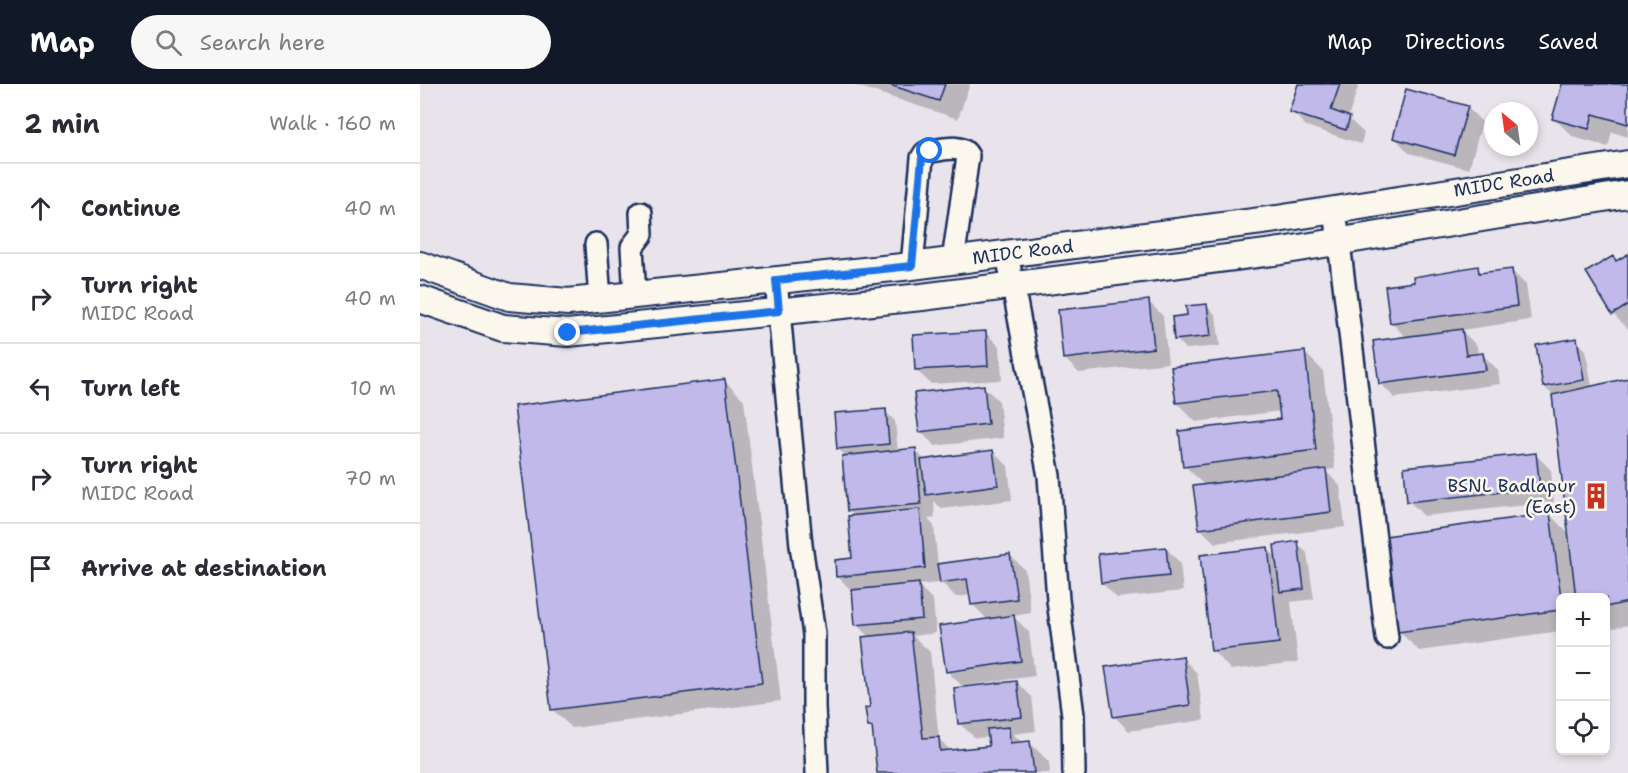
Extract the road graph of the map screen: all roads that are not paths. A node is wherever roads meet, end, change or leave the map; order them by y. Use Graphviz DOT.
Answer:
graph roads {
  1 [pos="1628,164"];
  2 [pos="1628,194"];
  3 [pos="1335,210"];
  4 [pos="640,213"];
  5 [pos="1338,242"];
  6 [pos="596,244"];
  7 [pos="1007,254"];
  8 [pos="953,261"];
  9 [pos="420,265"];
  10 [pos="912,266"];
  11 [pos="776,280"];
  12 [pos="1013,285"];
  13 [pos="635,296"];
  14 [pos="420,299"];
  15 [pos="600,299"];
  16 [pos="779,311"];
  17 [pos="1388,638"];
  18 [pos="818,773"];
  19 [pos="1074,773"];
  1 -- 3 [label="main road, MIDC Road"];
  2 -- 5 [label="main road, MIDC Road"];
  3 -- 5 [label="street"];
  3 -- 7 [label="main road, MIDC Road"];
  4 -- 13 [label="street"];
  5 -- 12 [label="main road, MIDC Road"];
  5 -- 17 [label="street"];
  6 -- 15 [label="street"];
  7 -- 8 [label="main road, MIDC Road"];
  7 -- 12 [label="street"];
  8 -- 10 [label="main road, MIDC Road"];
  8 -- 10 [label="street"];
  9 -- 15 [label="main road, MIDC Road"];
  10 -- 11 [label="main road, MIDC Road"];
  11 -- 13 [label="main road, MIDC Road"];
  11 -- 16 [label="street"];
  12 -- 16 [label="main road, MIDC Road"];
  12 -- 19 [label="street"];
  13 -- 15 [label="main road, MIDC Road"];
  14 -- 16 [label="main road, MIDC Road"];
  16 -- 18 [label="street"];
}
